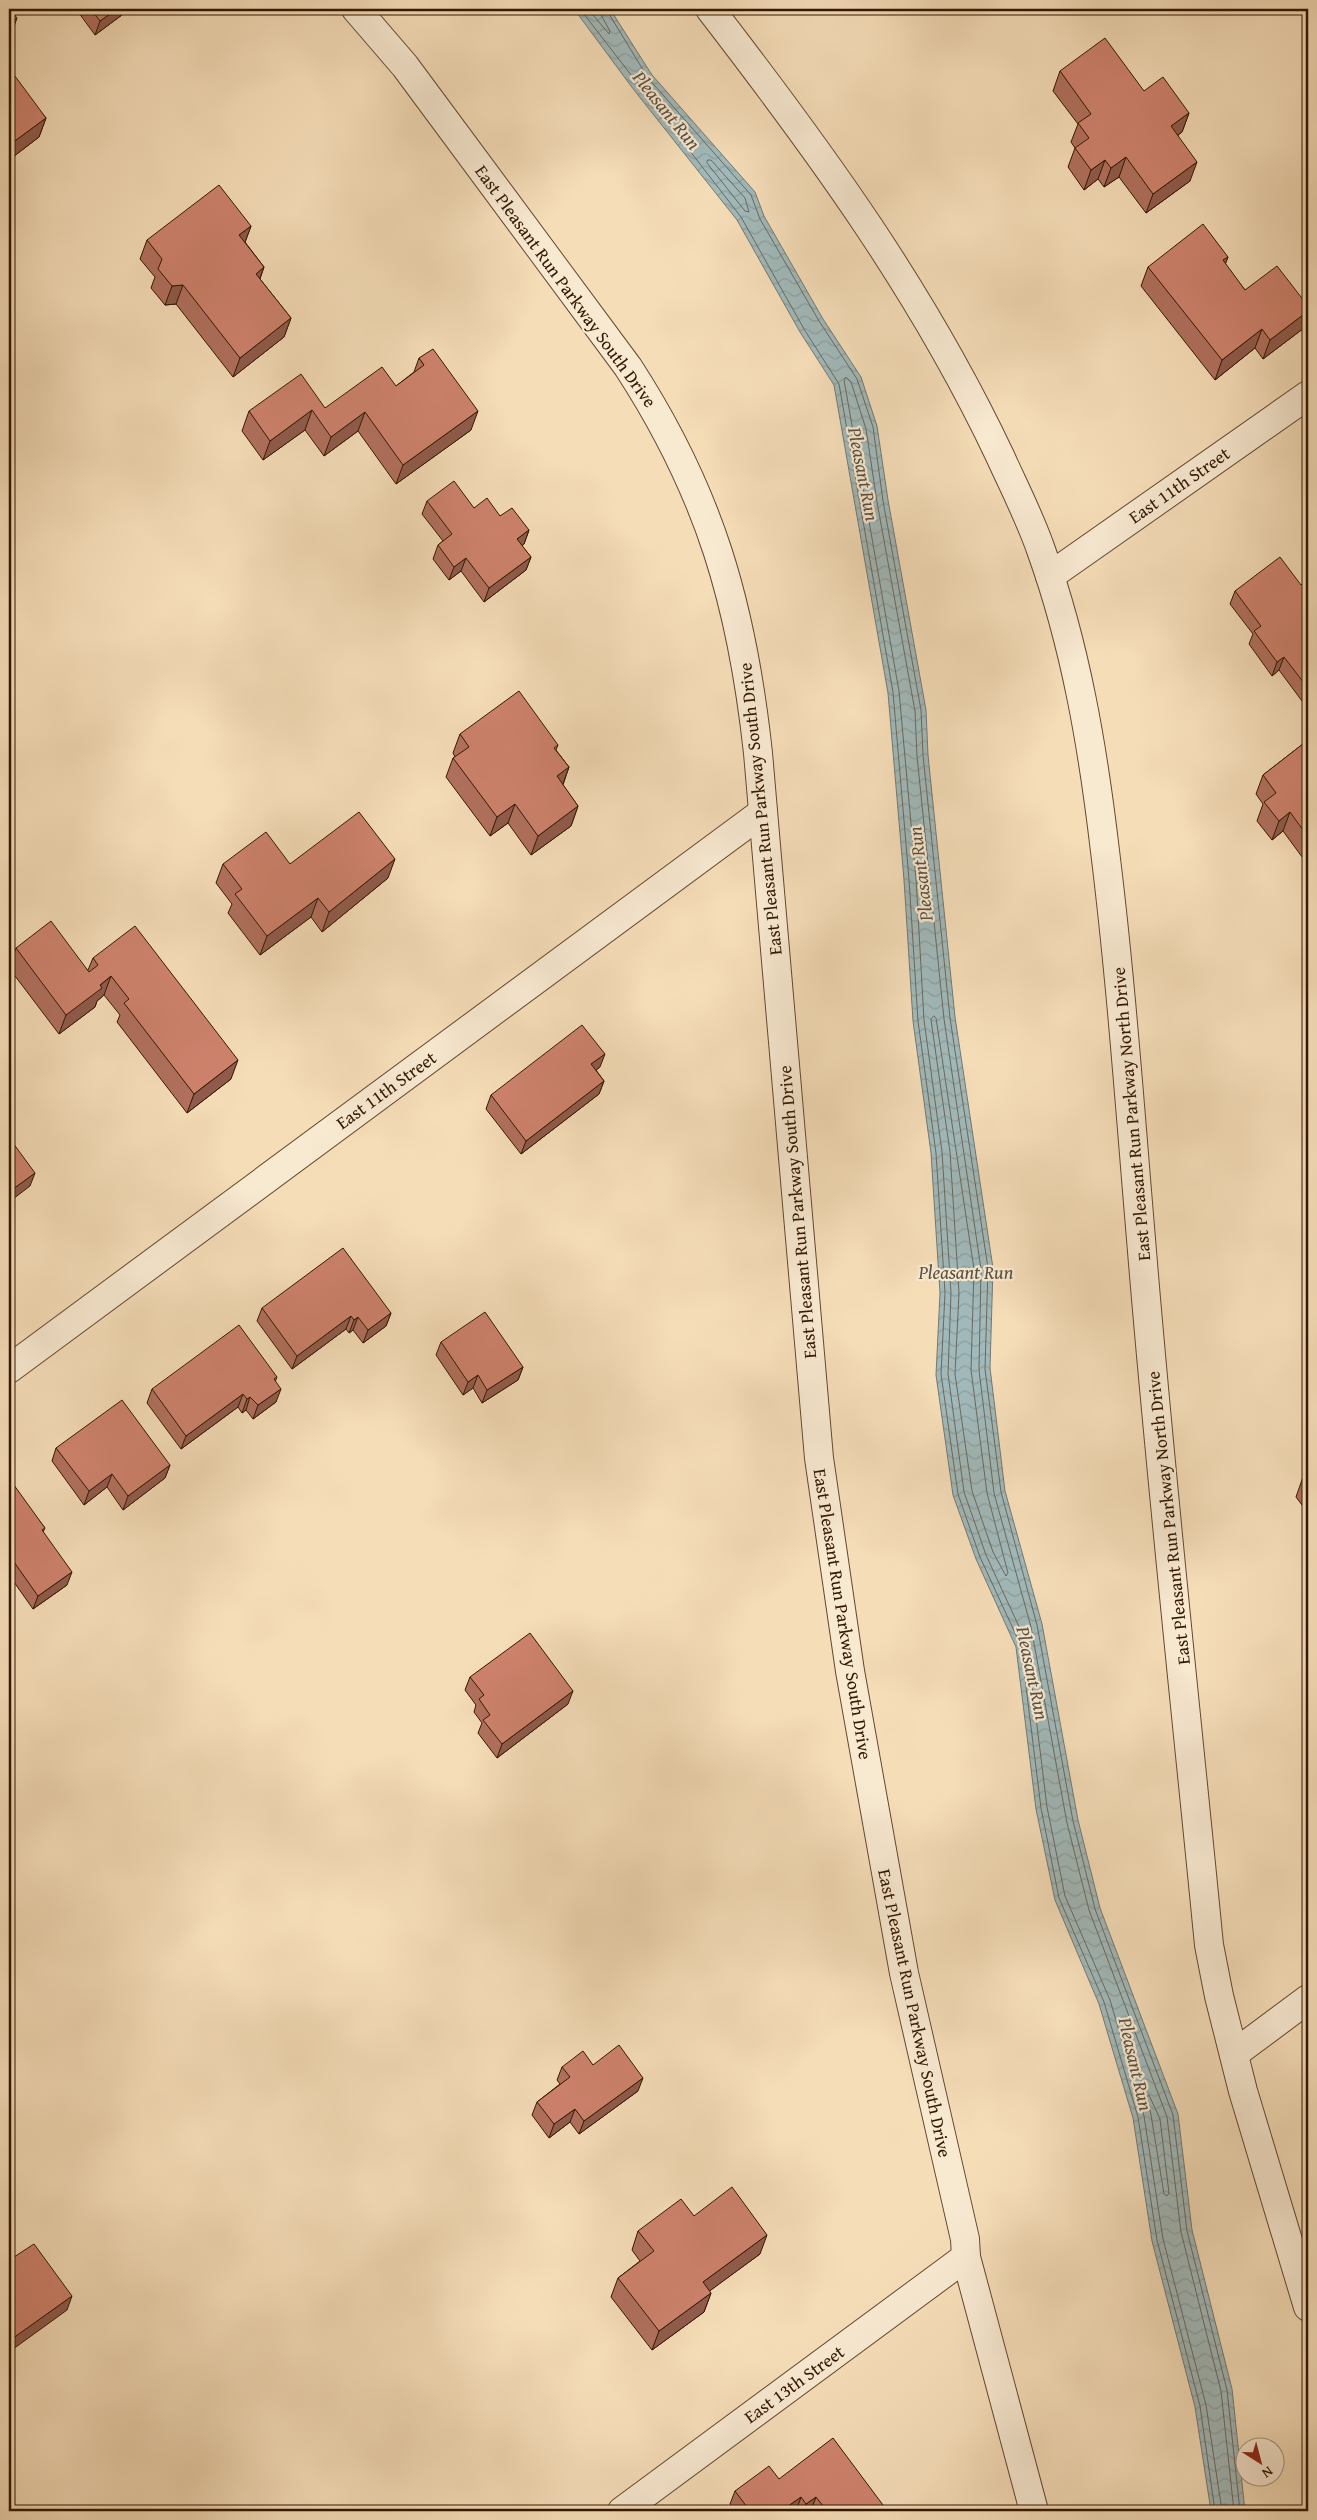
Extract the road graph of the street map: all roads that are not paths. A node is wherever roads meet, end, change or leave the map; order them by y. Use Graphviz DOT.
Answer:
graph roads {
  1 [pos="356,9"];
  2 [pos="710,9"];
  3 [pos="1308,395"];
  4 [pos="1050,576"];
  5 [pos="763,812"];
  6 [pos="9,1369"];
  7 [pos="1308,1999"];
  8 [pos="1234,2054"];
  9 [pos="966,2257"];
  10 [pos="1308,2307"];
  11 [pos="622,2511"];
  12 [pos="1034,2511"];
  1 -- 5 [label="street, East Pleasant Run Parkway South Drive"];
  2 -- 4 [label="street, East Pleasant Run Parkway North Drive"];
  3 -- 4 [label="street, East 11th Street"];
  4 -- 8 [label="street, East Pleasant Run Parkway North Drive"];
  5 -- 6 [label="street, East 11th Street"];
  5 -- 9 [label="street, East Pleasant Run Parkway South Drive"];
  7 -- 8 [label="street"];
  8 -- 10 [label="street, East Pleasant Run Parkway North Drive"];
  9 -- 11 [label="street, East 13th Street"];
  9 -- 12 [label="street, East Pleasant Run Parkway South Drive"];
}
